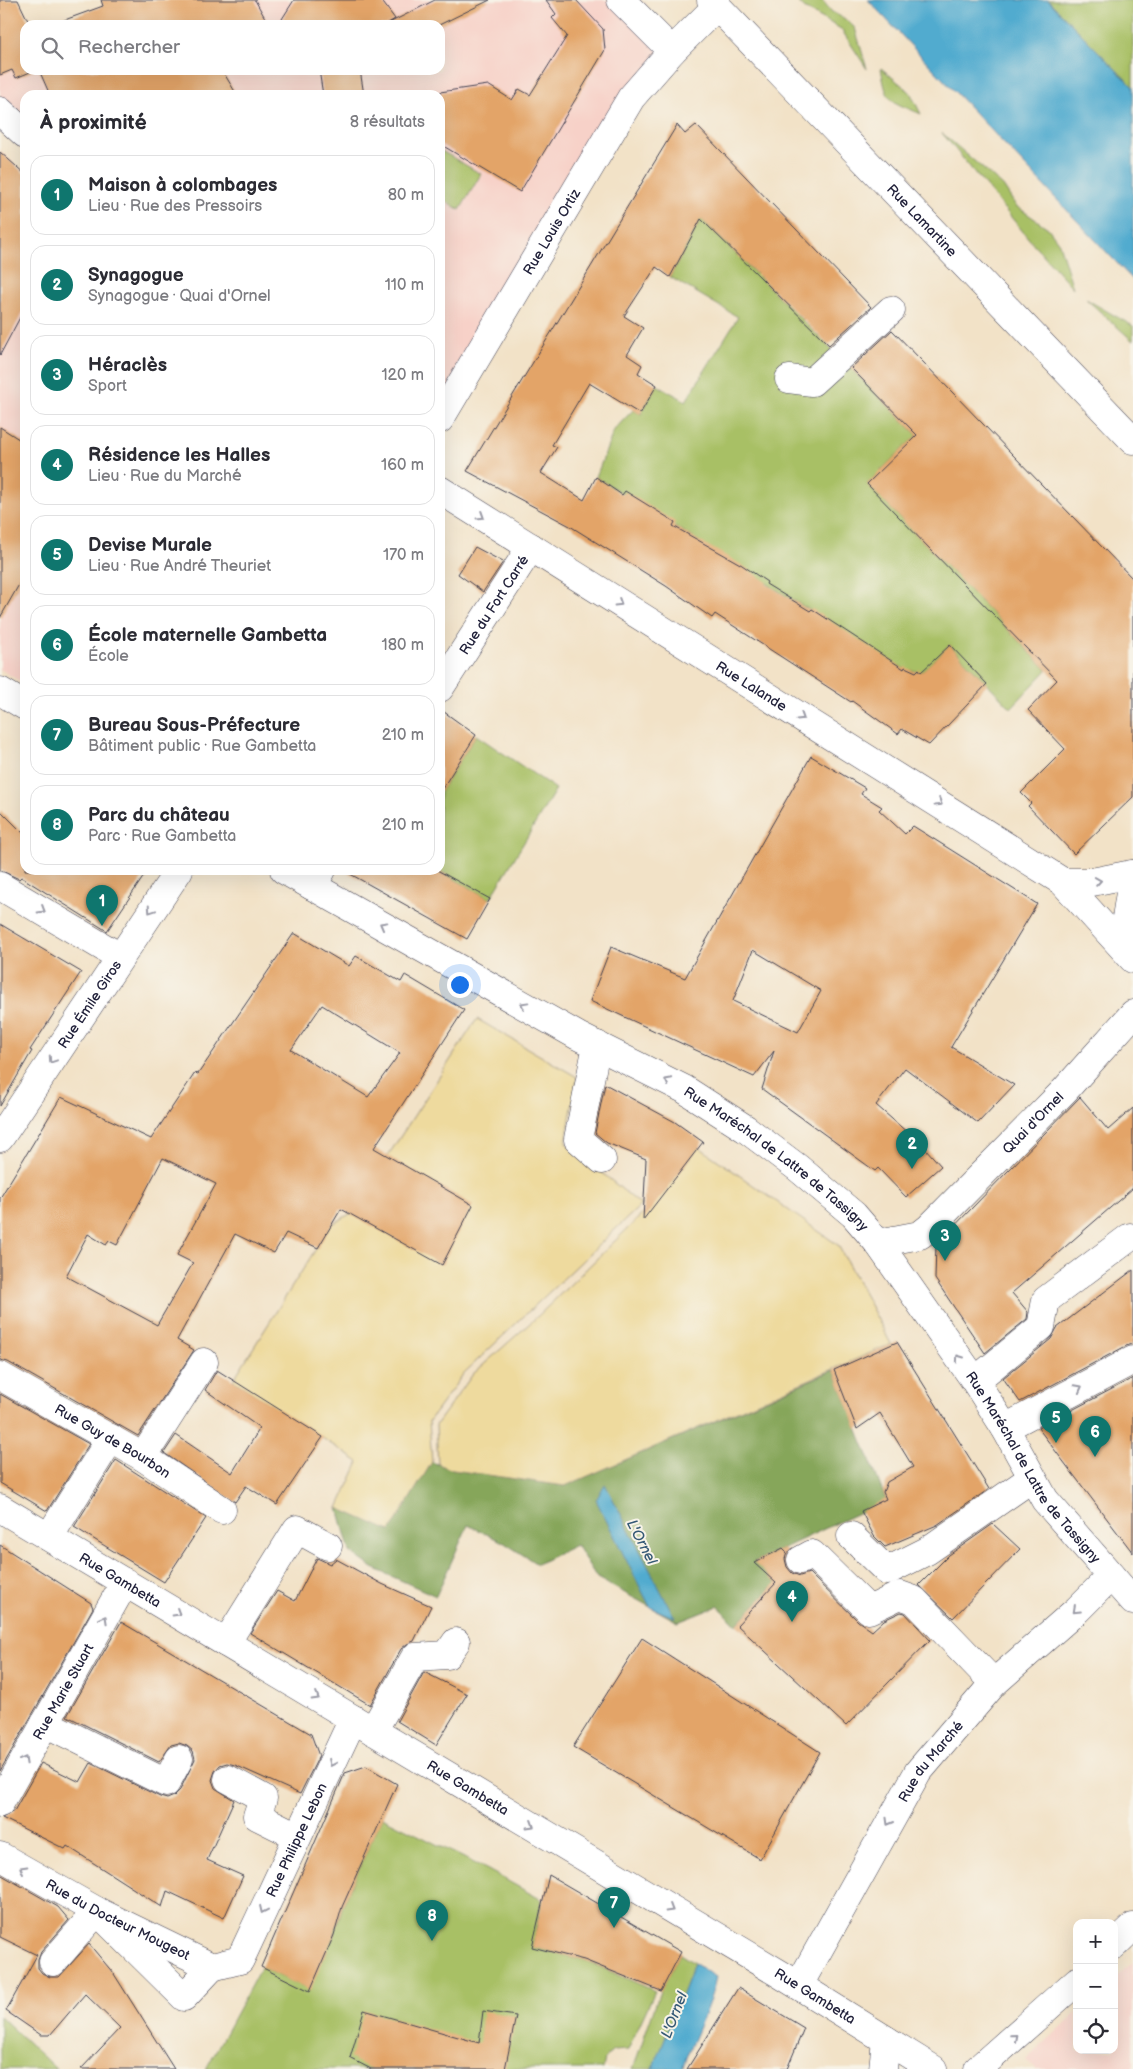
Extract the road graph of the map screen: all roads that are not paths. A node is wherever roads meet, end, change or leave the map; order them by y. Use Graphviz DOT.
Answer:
graph roads {
  1 [pos="620,0"];
  2 [pos="714,3"];
  3 [pos="672,51"];
  4 [pos="0,111"];
  5 [pos="20,129"];
  6 [pos="891,310"];
  7 [pos="789,379"];
  8 [pos="445,411"];
  9 [pos="1133,440"];
  10 [pos="445,493"];
  11 [pos="531,547"];
  12 [pos="445,680"];
  13 [pos="0,691"];
  14 [pos="20,703"];
  15 [pos="1133,874"];
  16 [pos="176,875"];
  17 [pos="305,875"];
  18 [pos="317,878"];
  19 [pos="1063,882"];
  20 [pos="0,886"];
  21 [pos="1129,928"];
  22 [pos="120,957"];
  23 [pos="1133,959"];
  24 [pos="1133,1014"];
  25 [pos="597,1045"];
  26 [pos="1,1134"];
  27 [pos="602,1160"];
  28 [pos="924,1231"];
  29 [pos="1130,1237"];
  30 [pos="878,1243"];
  31 [pos="901,1277"];
  32 [pos="1133,1360"];
  33 [pos="204,1362"];
  34 [pos="0,1376"];
  35 [pos="974,1381"];
  36 [pos="1013,1424"];
  37 [pos="111,1438"];
  38 [pos="143,1457"];
  39 [pos="1032,1478"];
  40 [pos="0,1508"];
  41 [pos="222,1510"];
  42 [pos="851,1536"];
  43 [pos="49,1537"];
  44 [pos="328,1546"];
  45 [pos="801,1560"];
  46 [pos="1111,1576"];
  47 [pos="125,1582"];
  48 [pos="1133,1601"];
  49 [pos="456,1642"];
  50 [pos="226,1643"];
  51 [pos="994,1683"];
  52 [pos="45,1722"];
  53 [pos="363,1725"];
  54 [pos="179,1759"];
  55 [pos="228,1779"];
  56 [pos="0,1803"];
  57 [pos="298,1836"];
  58 [pos="0,1856"];
  59 [pos="97,1911"];
  60 [pos="1133,1927"];
  61 [pos="1118,1941"];
  62 [pos="53,1962"];
  63 [pos="212,1967"];
  64 [pos="798,1985"];
  65 [pos="1073,1986"];
  66 [pos="886,2040"];
  67 [pos="882,2069"];
  68 [pos="933,2069"];
  69 [pos="978,2069"];
  1 -- 3 [label="street"];
  2 -- 3 [label="street, Rue Louis Ortiz"];
  2 -- 9 [label="street, Rue Lamartine"];
  3 -- 8 [label="street, Rue Louis Ortiz"];
  4 -- 5 [label="street"];
  6 -- 7 [label="street"];
  10 -- 11 [label="street, Rue Lalande, one-way"];
  11 -- 12 [label="street, Rue du Fort Carré"];
  11 -- 19 [label="street, Rue Lalande, one-way"];
  13 -- 14 [label="street"];
  19 -- 15 [label="street, one-way"];
  15 -- 21 [label="street"];
  16 -- 22 [label="street, Rue Émile Giros, one-way"];
  17 -- 18 [label="street, Rue Maréchal de Lattre de Tassigny"];
  25 -- 18 [label="street, Rue Maréchal de Lattre de Tassigny, one-way"];
  19 -- 23 [label="street, Rue Lalande"];
  20 -- 22 [label="street, one-way"];
  22 -- 26 [label="street, Rue Émile Giros, one-way"];
  24 -- 28 [label="street, Quai d'Ornel"];
  25 -- 27 [label="street"];
  30 -- 25 [label="street, Rue Maréchal de Lattre de Tassigny, one-way"];
  28 -- 30 [label="street"];
  28 -- 31 [label="street"];
  29 -- 35 [label="street"];
  30 -- 31 [label="street, Rue Maréchal de Lattre de Tassigny"];
  35 -- 31 [label="street, Rue Maréchal de Lattre de Tassigny, one-way"];
  36 -- 32 [label="street, one-way"];
  33 -- 38 [label="street"];
  34 -- 37 [label="street, Rue Guy de Bourbon"];
  35 -- 36 [label="street, Rue Maréchal de Lattre de Tassigny"];
  36 -- 39 [label="street, Rue Maréchal de Lattre de Tassigny"];
  37 -- 38 [label="street, Rue Guy de Bourbon"];
  37 -- 43 [label="street"];
  38 -- 41 [label="street, Rue Guy de Bourbon"];
  39 -- 42 [label="street"];
  39 -- 46 [label="street, Rue Maréchal de Lattre de Tassigny"];
  40 -- 43 [label="street, Rue Gambetta"];
  43 -- 47 [label="street, Rue Gambetta"];
  44 -- 50 [label="street"];
  45 -- 51 [label="street"];
  46 -- 48 [label="street, Rue Maréchal de Lattre de Tassigny"];
  46 -- 51 [label="street, Rue du Marché, one-way"];
  47 -- 50 [label="street, Rue Gambetta, one-way"];
  52 -- 47 [label="street, Rue Marie Stuart, one-way"];
  49 -- 53 [label="street, Rue Philippe Lebon"];
  50 -- 53 [label="street, Rue Gambetta, one-way"];
  51 -- 64 [label="street, Rue du Marché, one-way"];
  52 -- 54 [label="street"];
  56 -- 52 [label="street, Rue Marie Stuart, one-way"];
  53 -- 57 [label="street, Rue Philippe Lebon, one-way"];
  53 -- 64 [label="street, Rue Gambetta, one-way"];
  55 -- 57 [label="street"];
  57 -- 63 [label="street, Rue Philippe Lebon, one-way"];
  59 -- 58 [label="street, Rue du Docteur Mougeot, one-way"];
  59 -- 62 [label="street"];
  59 -- 63 [label="street, Rue du Docteur Mougeot"];
  59 -- 63 [label="street"];
  60 -- 61 [label="street"];
  64 -- 66 [label="street, Rue Gambetta"];
  69 -- 65 [label="street, one-way"];
  66 -- 67 [label="street"];
  66 -- 68 [label="street, Rue Gambetta"];
}
